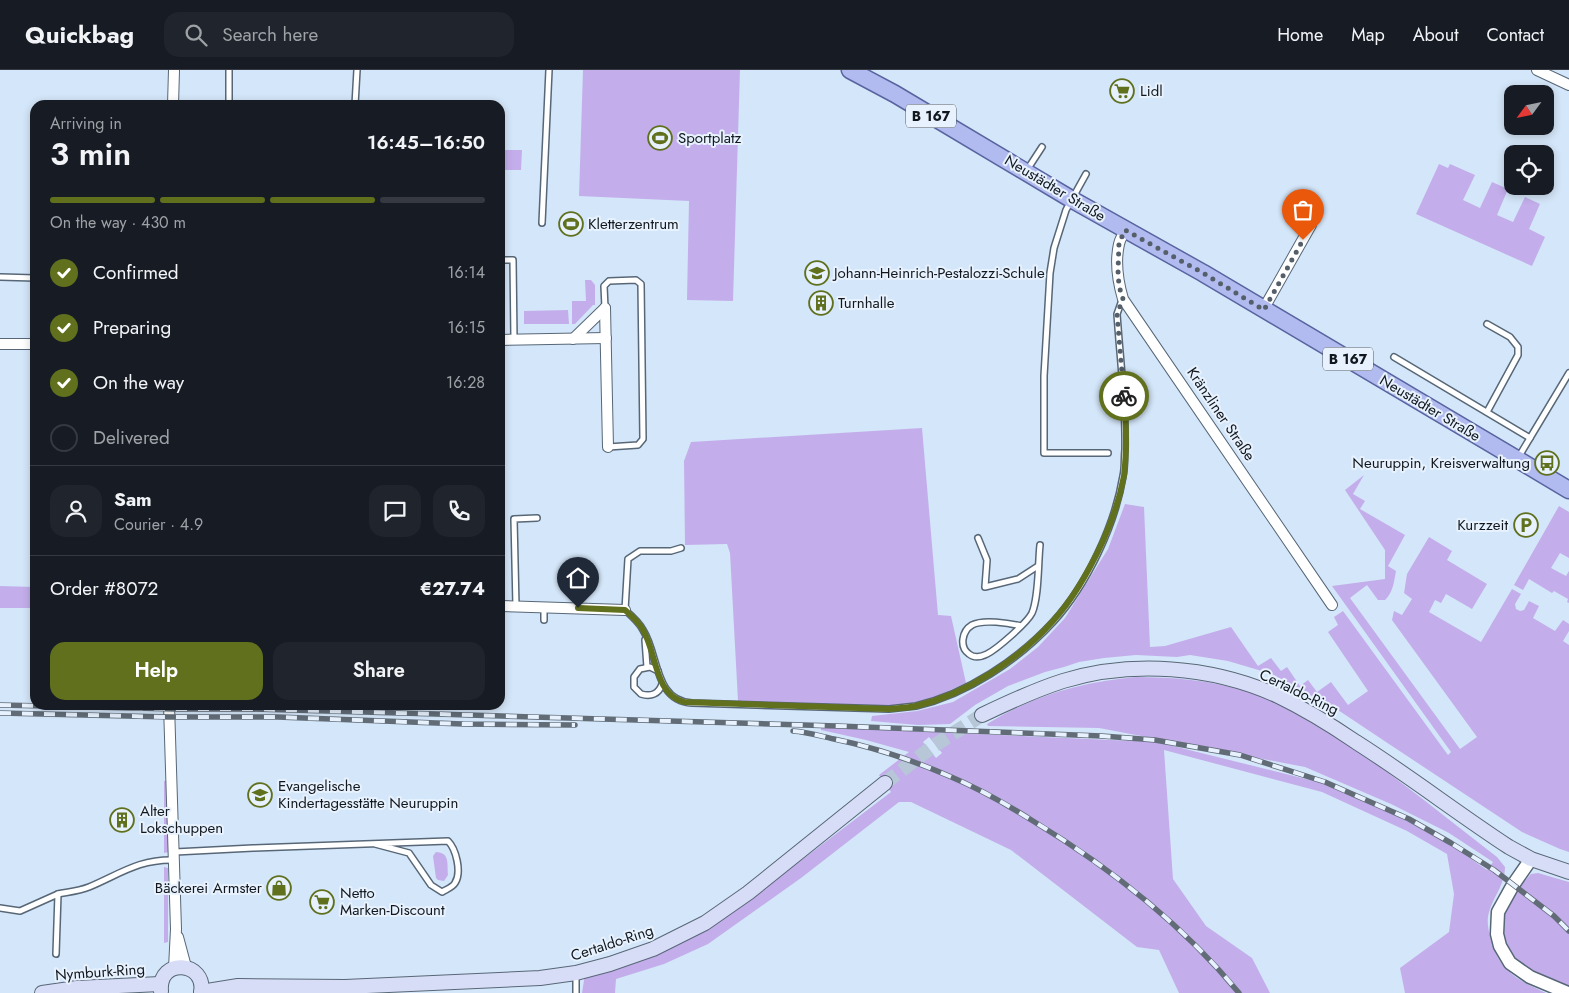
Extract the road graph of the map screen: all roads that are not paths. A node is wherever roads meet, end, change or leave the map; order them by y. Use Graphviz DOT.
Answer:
graph roads {
  1 [pos="174,70"];
  2 [pos="229,70"];
  3 [pos="357,70"];
  4 [pos="549,70"];
  5 [pos="850,70"];
  6 [pos="1537,70"];
  7 [pos="1569,85"];
  8 [pos="173,100"];
  9 [pos="229,100"];
  10 [pos="355,100"];
  11 [pos="1042,147"];
  12 [pos="1026,172"];
  13 [pos="1086,174"];
  14 [pos="1071,199"];
  15 [pos="542,223"];
  16 [pos="1311,225"];
  17 [pos="1125,230"];
  18 [pos="505,260"];
  19 [pos="0,277"];
  20 [pos="30,278"];
  21 [pos="1123,299"];
  22 [pos="605,308"];
  23 [pos="1264,310"];
  24 [pos="1487,324"];
  25 [pos="606,338"];
  26 [pos="573,339"];
  27 [pos="505,340"];
  28 [pos="514,340"];
  29 [pos="0,344"];
  30 [pos="30,344"];
  31 [pos="1394,357"];
  32 [pos="1569,373"];
  33 [pos="1486,412"];
  34 [pos="1530,438"];
  35 [pos="608,447"];
  36 [pos="1108,453"];
  37 [pos="1517,459"];
  38 [pos="1569,490"];
  39 [pos="537,518"];
  40 [pos="978,538"];
  41 [pos="1040,545"];
  42 [pos="681,548"];
  43 [pos="1038,566"];
  44 [pos="1332,605"];
  45 [pos="505,606"];
  46 [pos="516,606"];
  47 [pos="544,607"];
  48 [pos="625,610"];
  49 [pos="544,620"];
  50 [pos="1021,626"];
  51 [pos="644,631"];
  52 [pos="647,667"];
  53 [pos="658,671"];
  54 [pos="662,684"];
  55 [pos="169,710"];
  56 [pos="982,715"];
  57 [pos="885,783"];
  58 [pos="375,844"];
  59 [pos="175,856"];
  60 [pos="1531,859"];
  61 [pos="1569,872"];
  62 [pos="58,894"];
  63 [pos="0,908"];
  64 [pos="56,954"];
  65 [pos="180,968"];
  66 [pos="576,974"];
  67 [pos="161,989"];
  68 [pos="201,989"];
  69 [pos="402,989"];
  70 [pos="42,993"];
  71 [pos="576,993"];
  72 [pos="1568,993"];
  1 -- 8 [label="street"];
  2 -- 9 [label="lane"];
  3 -- 10 [label="lane"];
  4 -- 15 [label="lane"];
  5 -- 12 [label="main road, Neustädter Straße / B 167"];
  6 -- 7 [label="street"];
  11 -- 12 [label="lane"];
  12 -- 14 [label="main road, Neustädter Straße / B 167"];
  13 -- 14 [label="lane"];
  14 -- 17 [label="main road, Neustädter Straße / B 167"];
  14 -- 36 [label="lane"];
  16 -- 23 [label="street"];
  17 -- 21 [label="street, Kränzliner Straße"];
  17 -- 23 [label="main road, Neustädter Straße / B 167"];
  18 -- 28 [label="lane"];
  19 -- 20 [label="lane"];
  21 -- 44 [label="street, Kränzliner Straße"];
  21 -- 54 [label="lane"];
  22 -- 25 [label="street"];
  22 -- 26 [label="street"];
  22 -- 35 [label="lane"];
  23 -- 37 [label="main road, Neustädter Straße / B 167"];
  24 -- 33 [label="lane"];
  25 -- 26 [label="street"];
  25 -- 35 [label="street"];
  26 -- 28 [label="street"];
  27 -- 28 [label="street"];
  29 -- 30 [label="street"];
  31 -- 33 [label="lane"];
  32 -- 34 [label="lane"];
  33 -- 34 [label="lane"];
  34 -- 37 [label="lane"];
  37 -- 38 [label="main road, Neustädter Straße / B 167"];
  39 -- 46 [label="lane"];
  40 -- 43 [label="lane"];
  41 -- 43 [label="lane"];
  42 -- 48 [label="lane"];
  43 -- 50 [label="lane"];
  45 -- 46 [label="street"];
  46 -- 47 [label="street"];
  47 -- 48 [label="street"];
  47 -- 49 [label="lane"];
  48 -- 51 [label="lane"];
  50 -- 50 [label="lane"];
  51 -- 52 [label="lane"];
  51 -- 53 [label="lane"];
  52 -- 53 [label="lane"];
  52 -- 54 [label="lane"];
  53 -- 54 [label="lane"];
  55 -- 59 [label="street"];
  56 -- 60 [label="main road, Certaldo-Ring"];
  57 -- 66 [label="main road, Certaldo-Ring"];
  58 -- 58 [label="lane"];
  58 -- 59 [label="lane"];
  59 -- 62 [label="lane"];
  59 -- 65 [label="street"];
  60 -- 61 [label="main road, Certaldo-Ring"];
  60 -- 72 [label="street"];
  62 -- 63 [label="lane"];
  62 -- 64 [label="lane"];
  65 -- 67 [label="main road"];
  65 -- 68 [label="main road"];
  66 -- 69 [label="main road, Certaldo-Ring"];
  66 -- 71 [label="lane"];
  67 -- 70 [label="main road, Nymburk-Ring"];
  68 -- 69 [label="main road, Certaldo-Ring"];
}
